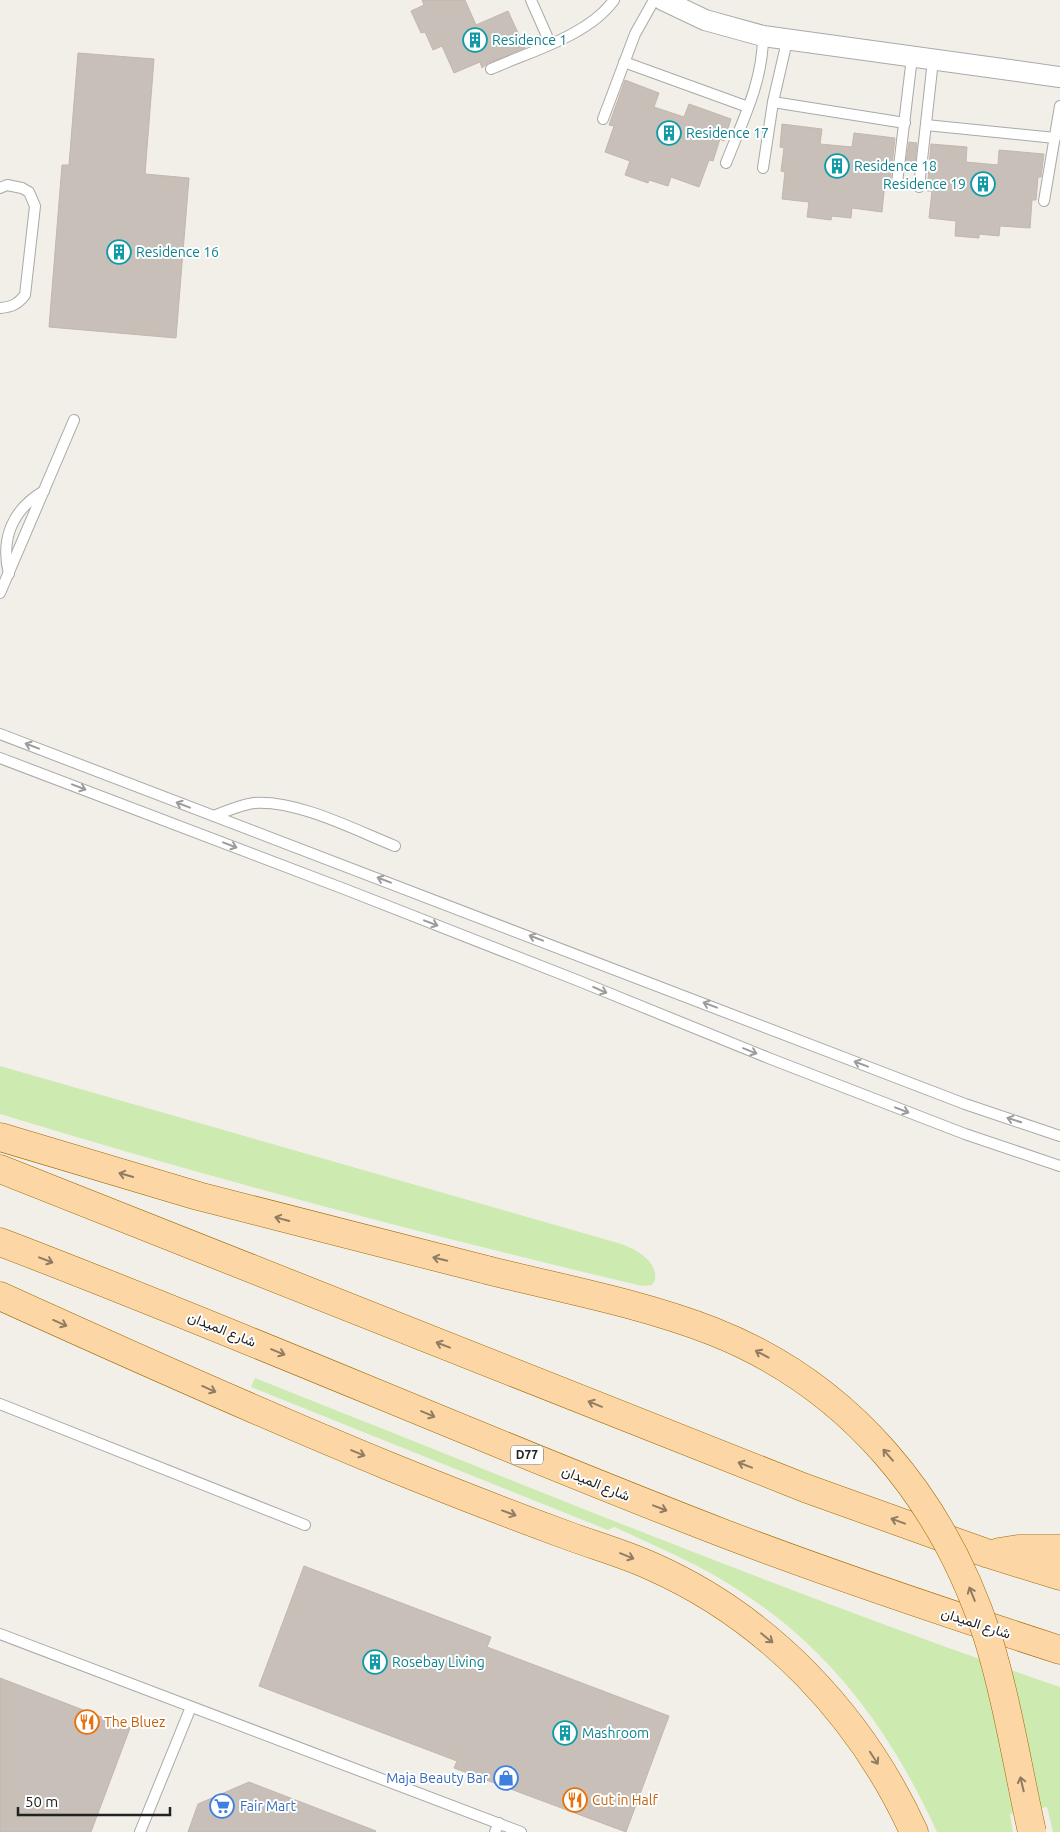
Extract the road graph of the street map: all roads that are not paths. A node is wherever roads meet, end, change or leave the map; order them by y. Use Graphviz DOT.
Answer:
graph roads {
  1 [pos="531,0"];
  2 [pos="614,0"];
  3 [pos="654,0"];
  4 [pos="663,0"];
  5 [pos="763,36"];
  6 [pos="787,41"];
  7 [pos="550,43"];
  8 [pos="912,57"];
  9 [pos="934,60"];
  10 [pos="624,62"];
  11 [pos="491,69"];
  12 [pos="1060,77"];
  13 [pos="773,102"];
  14 [pos="1060,106"];
  15 [pos="748,107"];
  16 [pos="603,119"];
  17 [pos="904,123"];
  18 [pos="926,125"];
  19 [pos="1055,138"];
  20 [pos="726,163"];
  21 [pos="763,168"];
  22 [pos="897,183"];
  23 [pos="919,187"];
  24 [pos="0,188"];
  25 [pos="1044,201"];
  26 [pos="0,309"];
  27 [pos="74,420"];
  28 [pos="44,491"];
  29 [pos="8,574"];
  30 [pos="0,593"];
  31 [pos="0,734"];
  32 [pos="0,758"];
  33 [pos="214,816"];
  34 [pos="396,846"];
  35 [pos="1060,1136"];
  36 [pos="0,1137"];
  37 [pos="1060,1166"];
  38 [pos="0,1169"];
  39 [pos="0,1242"];
  40 [pos="0,1296"];
  41 [pos="0,1404"];
  42 [pos="305,1525"];
  43 [pos="1060,1548"];
  44 [pos="989,1554"];
  45 [pos="1060,1576"];
  46 [pos="0,1634"];
  47 [pos="1060,1650"];
  48 [pos="191,1707"];
  49 [pos="497,1827"];
  50 [pos="140,1832"];
  51 [pos="521,1832"];
  52 [pos="914,1832"];
  53 [pos="1032,1832"];
  1 -- 7 [label="lane"];
  2 -- 7 [label="lane"];
  3 -- 10 [label="lane"];
  4 -- 5 [label="street"];
  5 -- 6 [label="street"];
  5 -- 15 [label="lane"];
  6 -- 8 [label="street"];
  6 -- 13 [label="lane"];
  7 -- 11 [label="lane"];
  8 -- 9 [label="street"];
  8 -- 17 [label="lane"];
  9 -- 12 [label="street"];
  9 -- 18 [label="lane"];
  10 -- 15 [label="lane"];
  10 -- 16 [label="lane"];
  13 -- 17 [label="lane"];
  13 -- 21 [label="lane"];
  14 -- 19 [label="lane"];
  15 -- 20 [label="lane"];
  17 -- 22 [label="lane"];
  18 -- 19 [label="lane"];
  18 -- 23 [label="lane"];
  19 -- 25 [label="lane"];
  24 -- 26 [label="lane"];
  27 -- 28 [label="lane"];
  28 -- 29 [label="lane"];
  28 -- 29 [label="lane"];
  29 -- 30 [label="lane"];
  33 -- 31 [label="lane, one-way"];
  32 -- 37 [label="lane, one-way"];
  33 -- 34 [label="lane"];
  35 -- 33 [label="lane, one-way"];
  53 -- 36 [label="main road, one-way, bridge"];
  44 -- 38 [label="main road, one-way"];
  39 -- 47 [label="main road, شارع الميدان / D77, one-way"];
  40 -- 52 [label="main road, one-way"];
  41 -- 42 [label="lane"];
  43 -- 44 [label="main road"];
  44 -- 45 [label="main road"];
  46 -- 48 [label="lane"];
  48 -- 49 [label="lane"];
  48 -- 50 [label="lane"];
  49 -- 51 [label="lane"];
}
